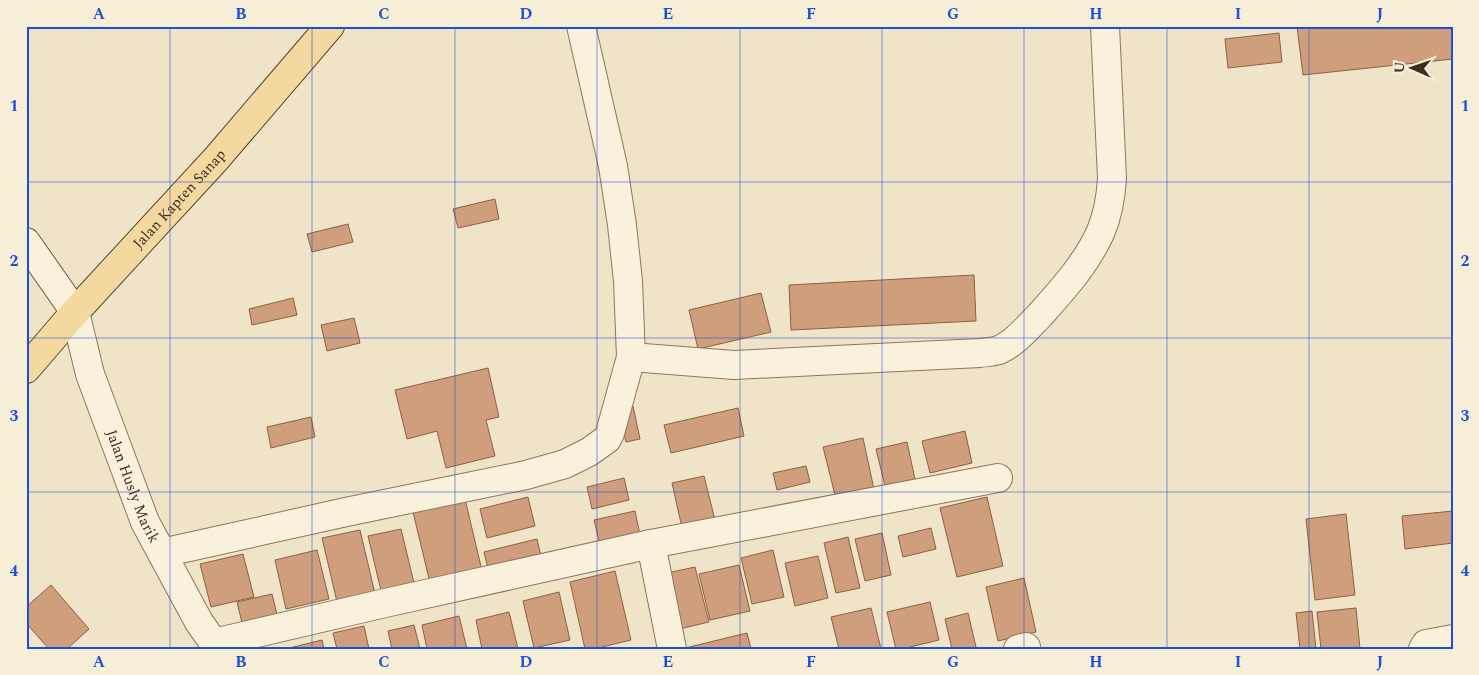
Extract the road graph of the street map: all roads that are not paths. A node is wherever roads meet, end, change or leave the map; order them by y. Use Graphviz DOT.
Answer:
graph roads {
  1 [pos="330,26"];
  2 [pos="581,26"];
  3 [pos="1105,26"];
  4 [pos="26,242"];
  5 [pos="75,312"];
  6 [pos="631,357"];
  7 [pos="26,369"];
  8 [pos="998,478"];
  9 [pos="651,544"];
  10 [pos="162,553"];
  11 [pos="1453,639"];
  12 [pos="216,646"];
  13 [pos="672,649"];
  14 [pos="1423,649"];
  1 -- 5 [label="main road, Jalan Kapten Sanap"];
  2 -- 6 [label="street"];
  3 -- 6 [label="street"];
  4 -- 5 [label="street"];
  5 -- 7 [label="main road, Jalan Kapten Sanap"];
  5 -- 10 [label="street, Jalan Husly Marik"];
  6 -- 10 [label="street"];
  8 -- 9 [label="street"];
  9 -- 12 [label="street"];
  9 -- 13 [label="street"];
  10 -- 12 [label="street, Jalan Husly Marik"];
  11 -- 14 [label="street"];
}
